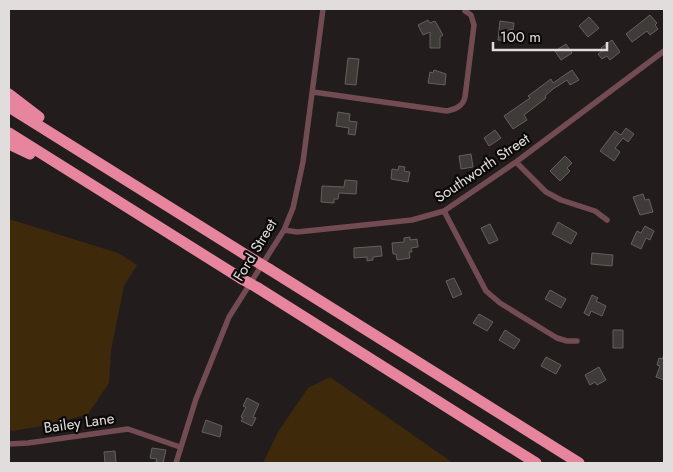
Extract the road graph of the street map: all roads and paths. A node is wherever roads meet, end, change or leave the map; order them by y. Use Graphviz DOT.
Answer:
graph roads {
  1 [pos="323,9"];
  2 [pos="465,11"];
  3 [pos="664,51"];
  4 [pos="313,92"];
  5 [pos="9,94"];
  6 [pos="9,106"];
  7 [pos="9,133"];
  8 [pos="9,144"];
  9 [pos="94,160"];
  10 [pos="516,162"];
  11 [pos="88,183"];
  12 [pos="444,211"];
  13 [pos="607,220"];
  14 [pos="284,230"];
  15 [pos="577,341"];
  16 [pos="9,444"];
  17 [pos="180,446"];
  18 [pos="176,463"];
  19 [pos="536,463"];
  20 [pos="579,463"];
  1 -- 4 [label="street, Ford Street"];
  2 -- 4 [label="street"];
  3 -- 10 [label="street, Southworth Street"];
  4 -- 14 [label="street, Ford Street"];
  5 -- 9 [label="highway"];
  6 -- 9 [label="highway"];
  7 -- 11 [label="highway"];
  8 -- 11 [label="highway"];
  9 -- 20 [label="highway, bridge"];
  10 -- 12 [label="street, Southworth Street"];
  10 -- 13 [label="street"];
  11 -- 19 [label="highway, bridge"];
  12 -- 14 [label="street, Southworth Street"];
  12 -- 15 [label="street"];
  14 -- 17 [label="street, Ford Street"];
  16 -- 17 [label="street, Bailey Lane"];
  17 -- 18 [label="street, Ford Street"];
}
